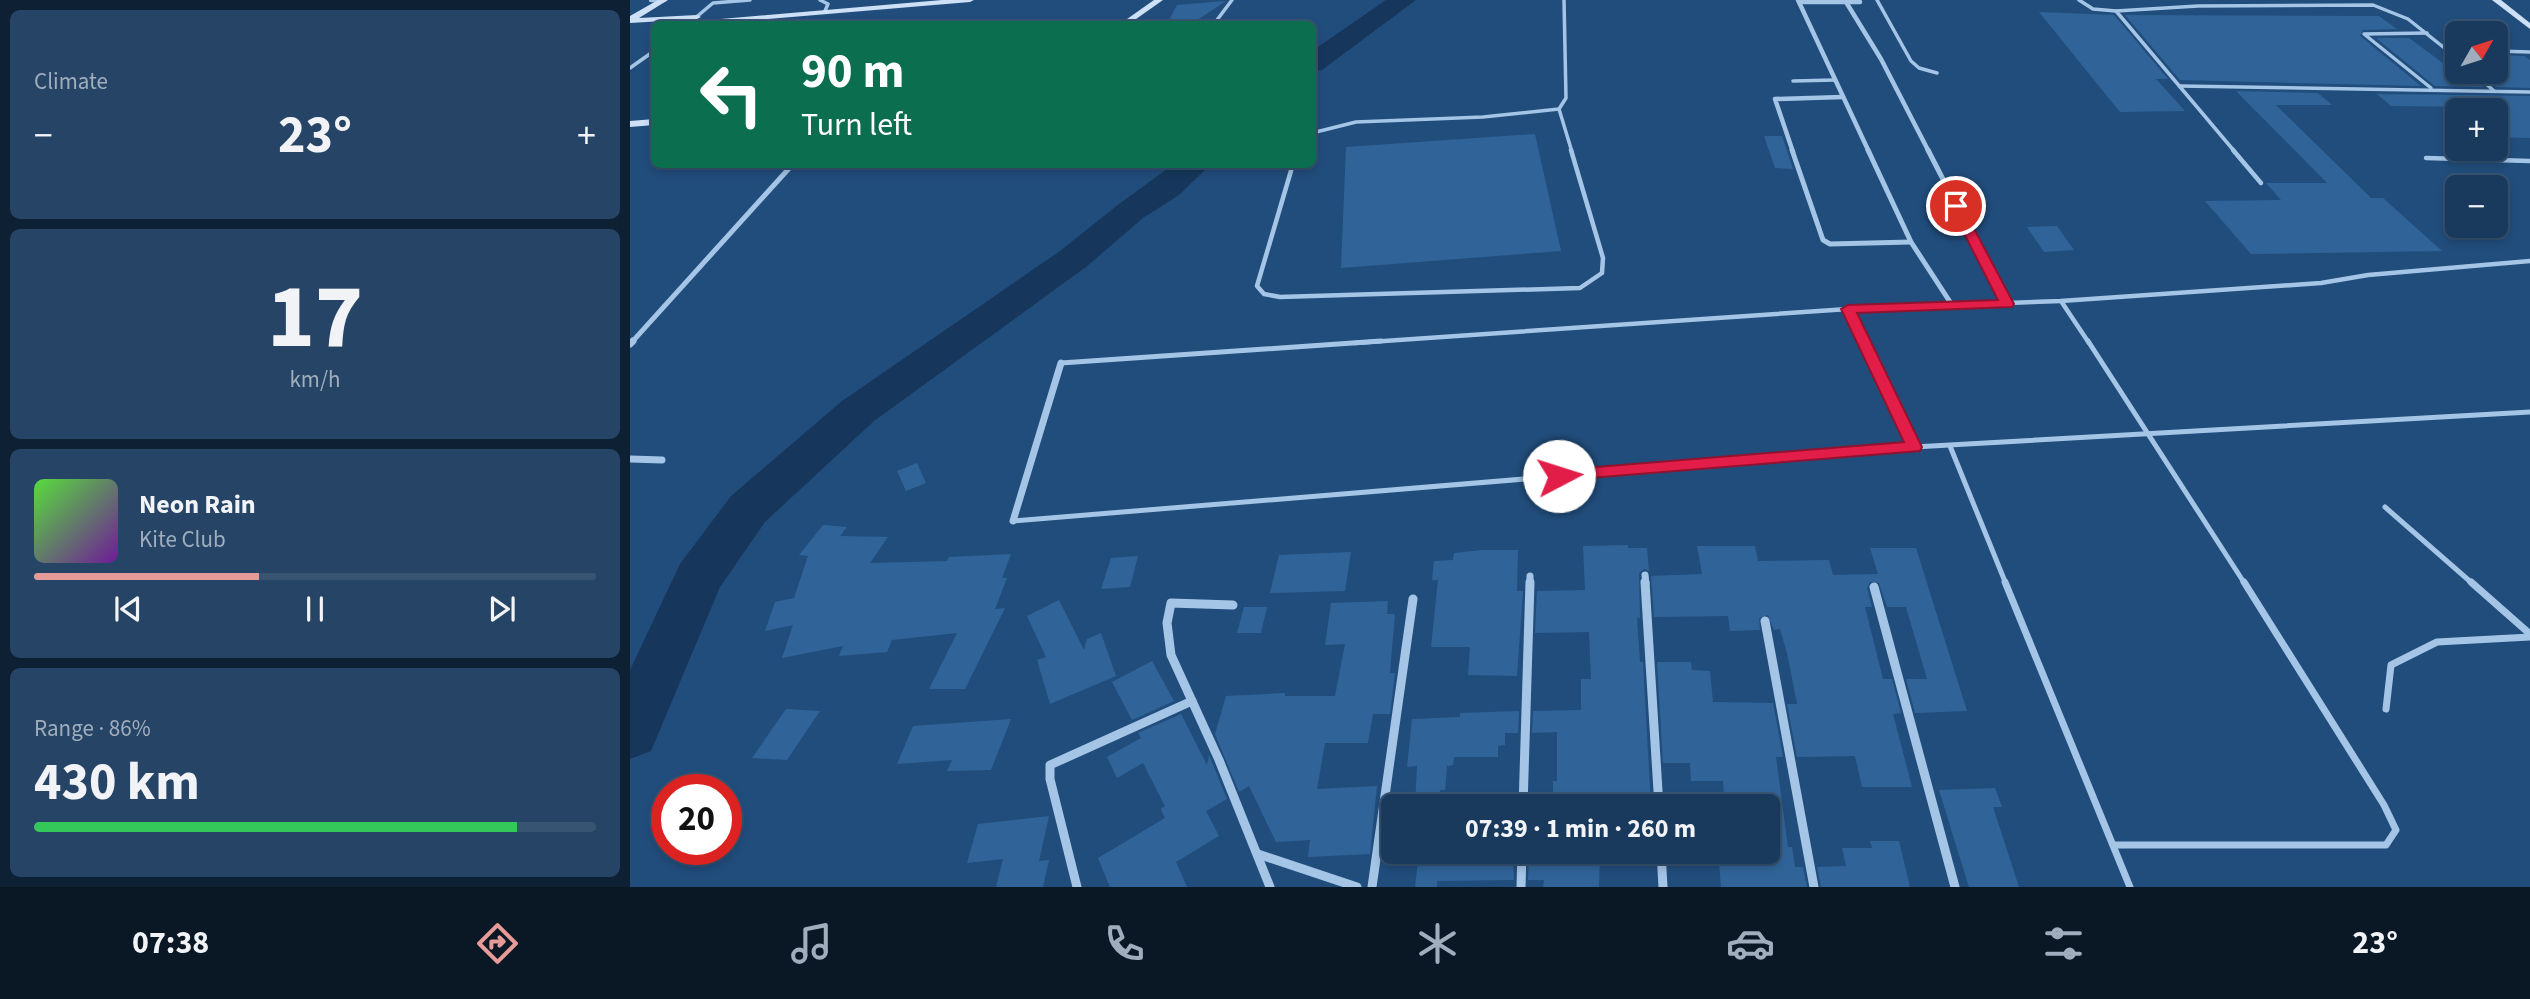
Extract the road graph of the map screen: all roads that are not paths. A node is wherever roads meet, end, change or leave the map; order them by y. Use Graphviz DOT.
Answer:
graph roads {
  1 [pos="651,0"];
  2 [pos="664,0"];
  3 [pos="750,0"];
  4 [pos="866,0"];
  5 [pos="970,0"];
  6 [pos="1158,0"];
  7 [pos="1232,0"];
  8 [pos="1564,0"];
  9 [pos="1877,0"];
  10 [pos="2080,0"];
  11 [pos="2192,0"];
  12 [pos="2496,0"];
  13 [pos="715,1"];
  14 [pos="1798,1"];
  15 [pos="1846,2"];
  16 [pos="1860,2"];
  17 [pos="825,5"];
  18 [pos="2197,6"];
  19 [pos="2116,10"];
  20 [pos="699,16"];
  21 [pos="630,20"];
  22 [pos="692,21"];
  23 [pos="709,21"];
  24 [pos="1128,21"];
  25 [pos="1216,21"];
  26 [pos="651,26"];
  27 [pos="2530,26"];
  28 [pos="630,27"];
  29 [pos="2429,33"];
  30 [pos="2445,47"];
  31 [pos="2508,51"];
  32 [pos="2530,52"];
  33 [pos="651,53"];
  34 [pos="630,68"];
  35 [pos="1937,73"];
  36 [pos="1835,80"];
  37 [pos="1793,81"];
  38 [pos="2486,84"];
  39 [pos="2180,86"];
  40 [pos="2431,88"];
  41 [pos="2494,91"];
  42 [pos="2530,92"];
  43 [pos="1843,97"];
  44 [pos="1559,109"];
  45 [pos="651,122"];
  46 [pos="630,124"];
  47 [pos="1316,133"];
  48 [pos="2426,158"];
  49 [pos="2530,161"];
  50 [pos="789,168"];
  51 [pos="1292,168"];
  52 [pos="2261,183"];
  53 [pos="1912,242"];
  54 [pos="2530,261"];
  55 [pos="2061,301"];
  56 [pos="2007,304"];
  57 [pos="1952,305"];
  58 [pos="1848,309"];
  59 [pos="630,344"];
  60 [pos="1061,363"];
  61 [pos="2530,412"];
  62 [pos="2151,435"];
  63 [pos="1950,446"];
  64 [pos="1914,447"];
  65 [pos="630,459"];
  66 [pos="662,460"];
  67 [pos="2385,507"];
  68 [pos="1013,521"];
  69 [pos="1645,575"];
  70 [pos="1530,576"];
  71 [pos="1874,587"];
  72 [pos="1413,599"];
  73 [pos="1233,605"];
  74 [pos="1765,621"];
  75 [pos="2530,636"];
  76 [pos="1192,701"];
  77 [pos="2386,709"];
  78 [pos="1523,794"];
  79 [pos="1658,794"];
  80 [pos="2114,845"];
  81 [pos="1258,854"];
  82 [pos="1522,864"];
  83 [pos="1662,864"];
  84 [pos="1077,887"];
  85 [pos="1269,887"];
  86 [pos="1357,887"];
  87 [pos="1372,887"];
  88 [pos="1521,887"];
  89 [pos="1663,887"];
  90 [pos="1814,887"];
  91 [pos="1955,887"];
  92 [pos="2130,887"];
  1 -- 2 [label="street"];
  2 -- 21 [label="main road"];
  3 -- 13 [label="lane"];
  4 -- 17 [label="main road"];
  5 -- 17 [label="main road"];
  6 -- 24 [label="main road"];
  7 -- 25 [label="lane"];
  8 -- 44 [label="lane"];
  9 -- 35 [label="lane"];
  10 -- 19 [label="lane"];
  11 -- 18 [label="lane"];
  12 -- 27 [label="main road"];
  13 -- 20 [label="lane"];
  14 -- 15 [label="street"];
  14 -- 36 [label="street"];
  15 -- 16 [label="street"];
  15 -- 56 [label="street"];
  17 -- 20 [label="main road"];
  17 -- 23 [label="main road"];
  18 -- 19 [label="lane"];
  18 -- 29 [label="lane"];
  19 -- 39 [label="lane"];
  20 -- 21 [label="main road"];
  20 -- 22 [label="lane"];
  26 -- 28 [label="main road"];
  29 -- 30 [label="lane"];
  29 -- 40 [label="lane"];
  31 -- 32 [label="lane"];
  33 -- 34 [label="lane"];
  36 -- 37 [label="lane"];
  36 -- 43 [label="street"];
  38 -- 41 [label="lane"];
  39 -- 40 [label="lane"];
  39 -- 52 [label="lane"];
  40 -- 41 [label="lane"];
  41 -- 42 [label="lane"];
  43 -- 53 [label="street"];
  43 -- 53 [label="street"];
  44 -- 47 [label="lane"];
  44 -- 51 [label="lane"];
  45 -- 46 [label="main road"];
  48 -- 49 [label="lane"];
  50 -- 59 [label="street"];
  53 -- 57 [label="street"];
  54 -- 55 [label="lane"];
  55 -- 56 [label="lane"];
  55 -- 62 [label="lane"];
  56 -- 57 [label="lane"];
  57 -- 58 [label="lane"];
  58 -- 60 [label="lane"];
  58 -- 64 [label="lane"];
  60 -- 68 [label="street"];
  61 -- 62 [label="lane"];
  62 -- 63 [label="lane"];
  62 -- 80 [label="lane"];
  63 -- 64 [label="lane"];
  63 -- 80 [label="lane"];
  64 -- 68 [label="lane"];
  65 -- 66 [label="street"];
  67 -- 75 [label="lane"];
  69 -- 79 [label="street"];
  70 -- 78 [label="street"];
  71 -- 91 [label="street"];
  72 -- 87 [label="street"];
  73 -- 76 [label="street"];
  74 -- 90 [label="street"];
  75 -- 77 [label="lane"];
  76 -- 81 [label="street"];
  76 -- 84 [label="street"];
  80 -- 92 [label="lane"];
  81 -- 85 [label="street"];
  81 -- 86 [label="street"];
  82 -- 88 [label="street"];
  83 -- 89 [label="street"];
}
